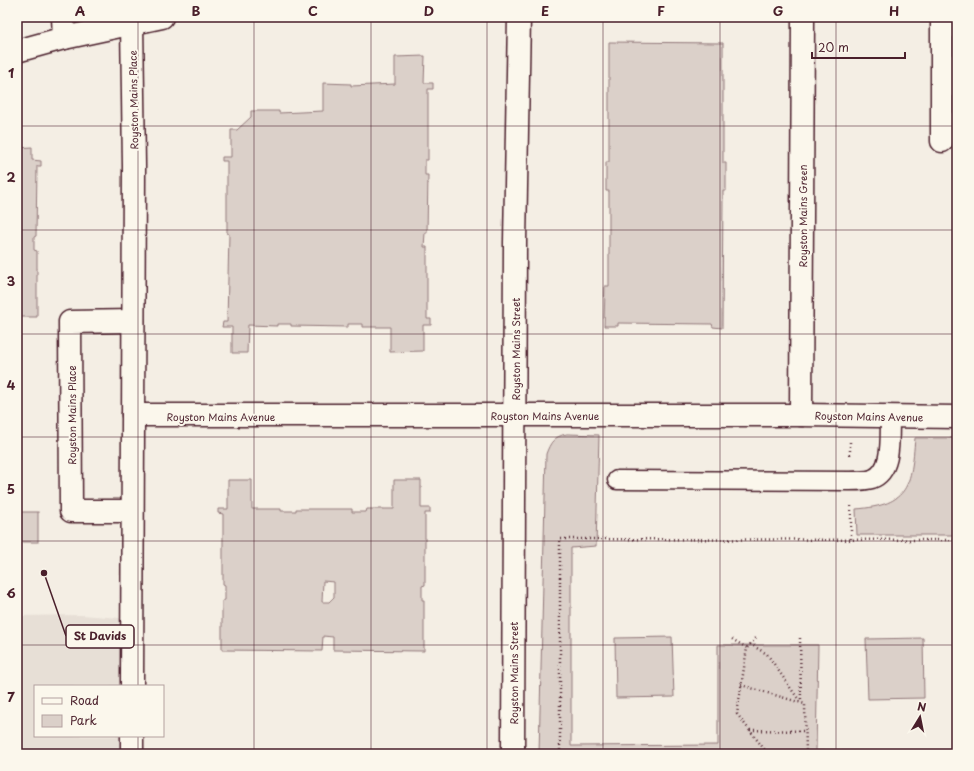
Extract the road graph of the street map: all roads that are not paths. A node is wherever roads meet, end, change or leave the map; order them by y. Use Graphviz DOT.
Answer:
graph roads {
  1 [pos="162,17"];
  2 [pos="519,17"];
  3 [pos="803,17"];
  4 [pos="942,17"];
  5 [pos="132,23"];
  6 [pos="64,28"];
  7 [pos="17,51"];
  8 [pos="942,141"];
  9 [pos="133,322"];
  10 [pos="801,415"];
  11 [pos="133,416"];
  12 [pos="514,416"];
  13 [pos="890,416"];
  14 [pos="957,417"];
  15 [pos="617,480"];
  16 [pos="132,511"];
  17 [pos="132,685"];
  18 [pos="132,737"];
  19 [pos="132,754"];
  20 [pos="513,754"];
  1 -- 5 [label="street"];
  2 -- 12 [label="street, Royston Mains Street"];
  3 -- 10 [label="street, Royston Mains Green"];
  4 -- 8 [label="street"];
  5 -- 6 [label="street"];
  5 -- 9 [label="street, Royston Mains Place"];
  6 -- 7 [label="street"];
  9 -- 11 [label="street, Royston Mains Place"];
  9 -- 16 [label="street, Royston Mains Place"];
  10 -- 12 [label="street, Royston Mains Avenue"];
  10 -- 13 [label="street, Royston Mains Avenue"];
  11 -- 12 [label="street, Royston Mains Avenue"];
  11 -- 16 [label="street, Royston Mains Place"];
  12 -- 20 [label="street, Royston Mains Street"];
  13 -- 14 [label="street, Royston Mains Avenue"];
  13 -- 15 [label="lane"];
  16 -- 17 [label="street, Royston Mains Place"];
  18 -- 19 [label="street"];
}
